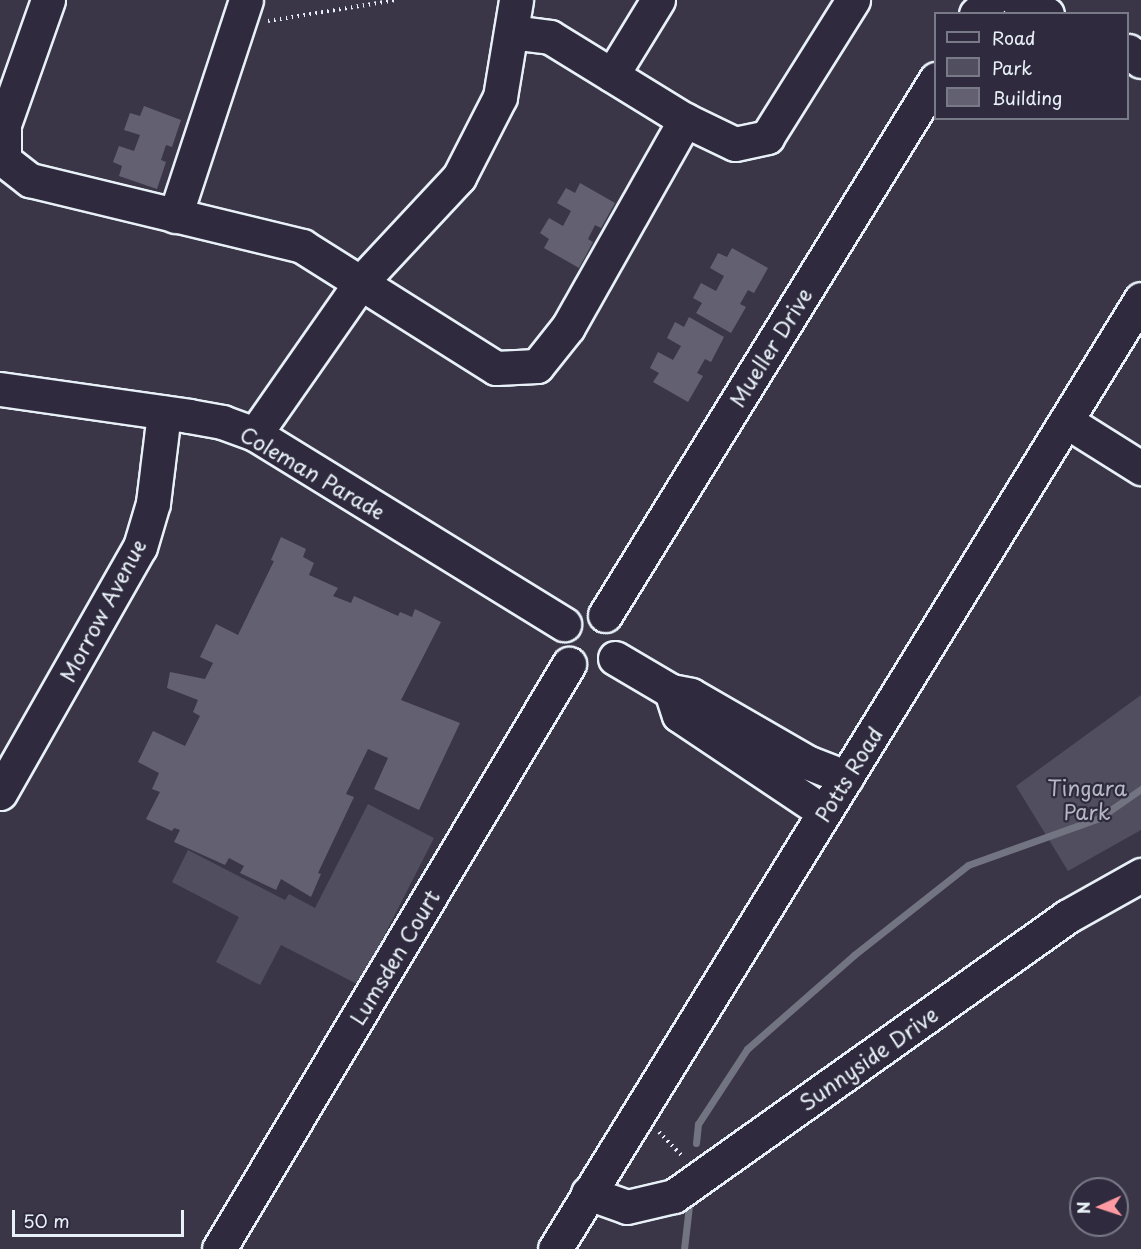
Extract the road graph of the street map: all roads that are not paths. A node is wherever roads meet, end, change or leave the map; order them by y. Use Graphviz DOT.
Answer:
graph roads {
  1 [pos="48,0"];
  2 [pos="516,0"];
  3 [pos="658,0"];
  4 [pos="853,0"];
  5 [pos="1017,0"];
  6 [pos="243,8"];
  7 [pos="1043,12"];
  8 [pos="511,32"];
  9 [pos="1129,52"];
  10 [pos="1141,61"];
  11 [pos="612,75"];
  12 [pos="934,82"];
  13 [pos="686,120"];
  14 [pos="175,216"];
  15 [pos="361,282"];
  16 [pos="1141,299"];
  17 [pos="0,388"];
  18 [pos="164,413"];
  19 [pos="1066,421"];
  20 [pos="255,434"];
  21 [pos="1141,468"];
  22 [pos="605,615"];
  23 [pos="564,624"];
  24 [pos="615,658"];
  25 [pos="569,664"];
  26 [pos="671,691"];
  27 [pos="846,777"];
  28 [pos="0,793"];
  29 [pos="824,812"];
  30 [pos="1141,875"];
  31 [pos="588,1193"];
  32 [pos="219,1249"];
  33 [pos="555,1249"];
  1 -- 14 [label="street"];
  2 -- 8 [label="street"];
  3 -- 11 [label="street"];
  4 -- 13 [label="street"];
  5 -- 7 [label="street"];
  6 -- 14 [label="street"];
  8 -- 11 [label="street"];
  8 -- 15 [label="street"];
  9 -- 10 [label="street"];
  11 -- 13 [label="street"];
  12 -- 22 [label="street, Mueller Drive"];
  13 -- 15 [label="street"];
  14 -- 15 [label="street"];
  15 -- 20 [label="street"];
  16 -- 19 [label="street, Potts Road"];
  17 -- 18 [label="street, Coleman Parade"];
  18 -- 20 [label="street, Coleman Parade"];
  18 -- 28 [label="street, Morrow Avenue"];
  19 -- 21 [label="street"];
  19 -- 27 [label="street, Potts Road"];
  20 -- 23 [label="street, Coleman Parade"];
  22 -- 23 [label="street"];
  22 -- 24 [label="street"];
  23 -- 25 [label="street"];
  24 -- 25 [label="street"];
  24 -- 26 [label="street"];
  25 -- 32 [label="street, Lumsden Court"];
  26 -- 27 [label="street"];
  26 -- 29 [label="street"];
  27 -- 29 [label="street, Potts Road"];
  29 -- 31 [label="street, Potts Road"];
  30 -- 31 [label="street, Sunnyside Drive"];
  31 -- 33 [label="street, Potts Road"];
}
